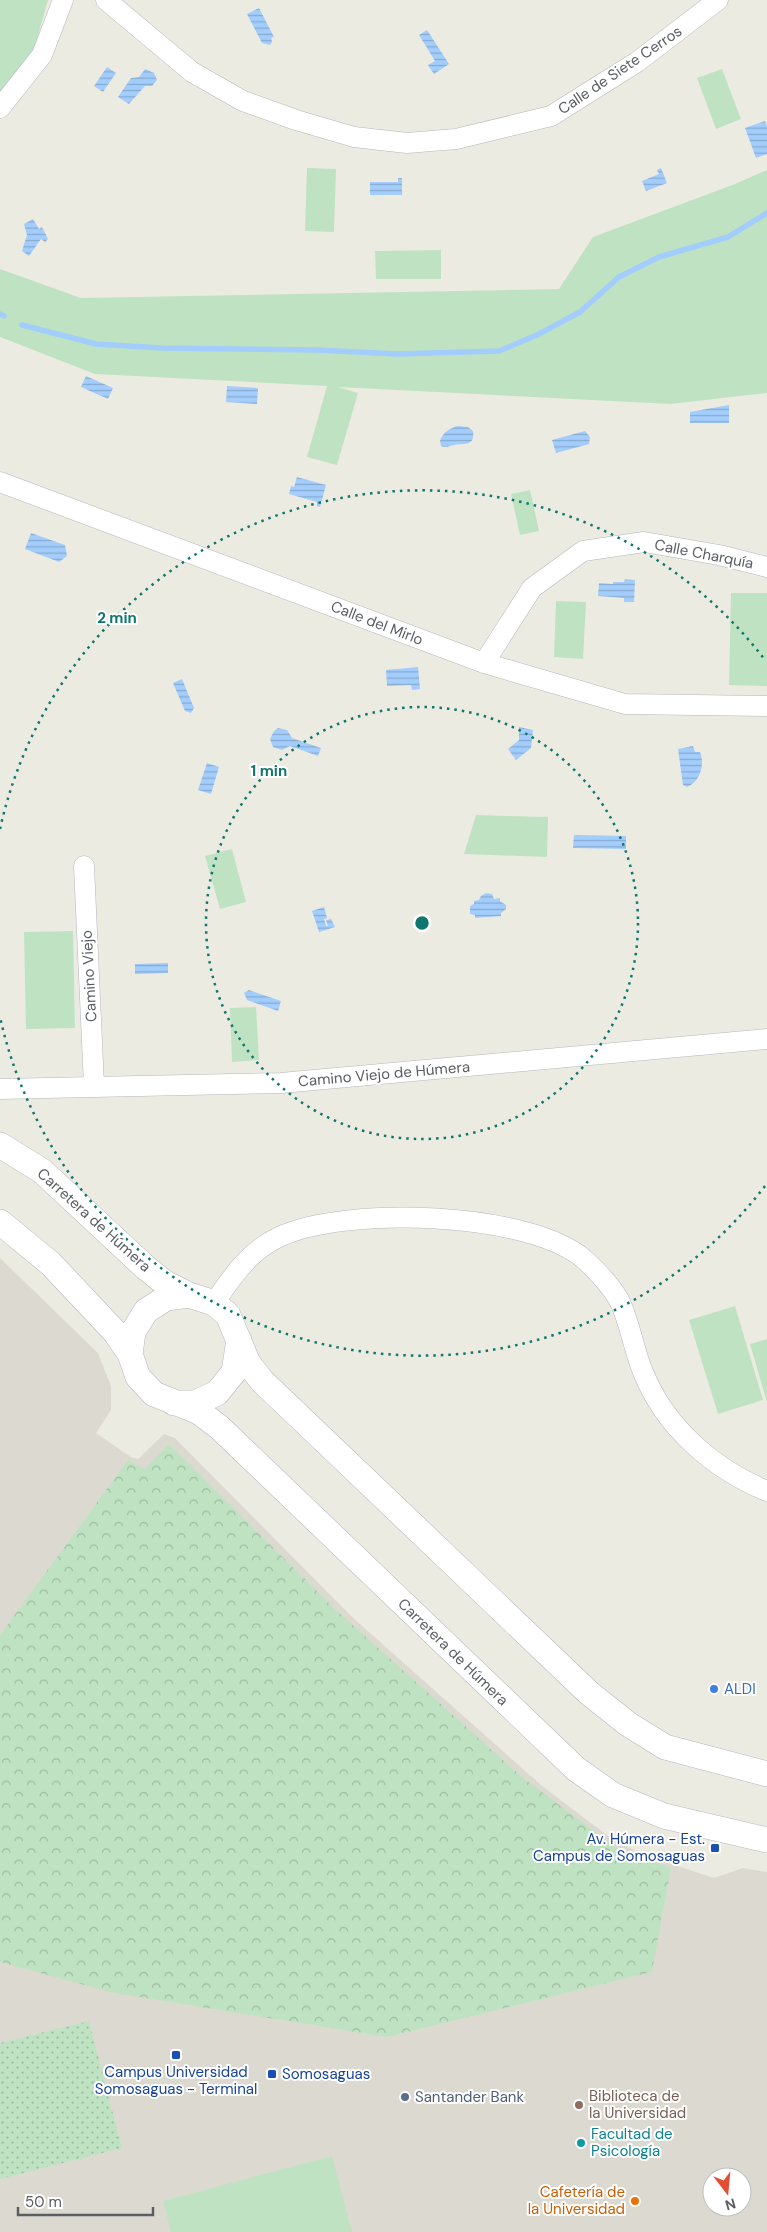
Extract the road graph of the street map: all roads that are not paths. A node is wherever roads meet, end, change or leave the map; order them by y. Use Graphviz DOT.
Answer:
graph roads {
  1 [pos="63,0"];
  2 [pos="106,0"];
  3 [pos="718,0"];
  4 [pos="0,108"];
  5 [pos="0,482"];
  6 [pos="767,567"];
  7 [pos="484,663"];
  8 [pos="767,706"];
  9 [pos="84,866"];
  10 [pos="767,1039"];
  11 [pos="94,1086"];
  12 [pos="0,1089"];
  13 [pos="0,1145"];
  14 [pos="0,1222"];
  15 [pos="188,1295"];
  16 [pos="214,1303"];
  17 [pos="239,1340"];
  18 [pos="130,1354"];
  19 [pos="174,1403"];
  20 [pos="767,1491"];
  21 [pos="767,1774"];
  22 [pos="767,1840"];
  1 -- 4 [label="street"];
  2 -- 3 [label="street, Calle de Siete Cerros"];
  5 -- 7 [label="street, Calle del Mirlo"];
  6 -- 7 [label="street, Calle Charquía"];
  7 -- 8 [label="street, Calle del Mirlo"];
  9 -- 11 [label="street, Camino Viejo"];
  10 -- 11 [label="street, Camino Viejo de Húmera"];
  11 -- 12 [label="street, Camino Viejo de Húmera"];
  13 -- 15 [label="street, Carretera de Húmera"];
  14 -- 18 [label="street"];
  15 -- 16 [label="street"];
  15 -- 18 [label="street"];
  16 -- 17 [label="street"];
  16 -- 20 [label="street"];
  17 -- 19 [label="street"];
  17 -- 21 [label="street"];
  18 -- 19 [label="street"];
  19 -- 22 [label="street, Carretera de Húmera"];
}
